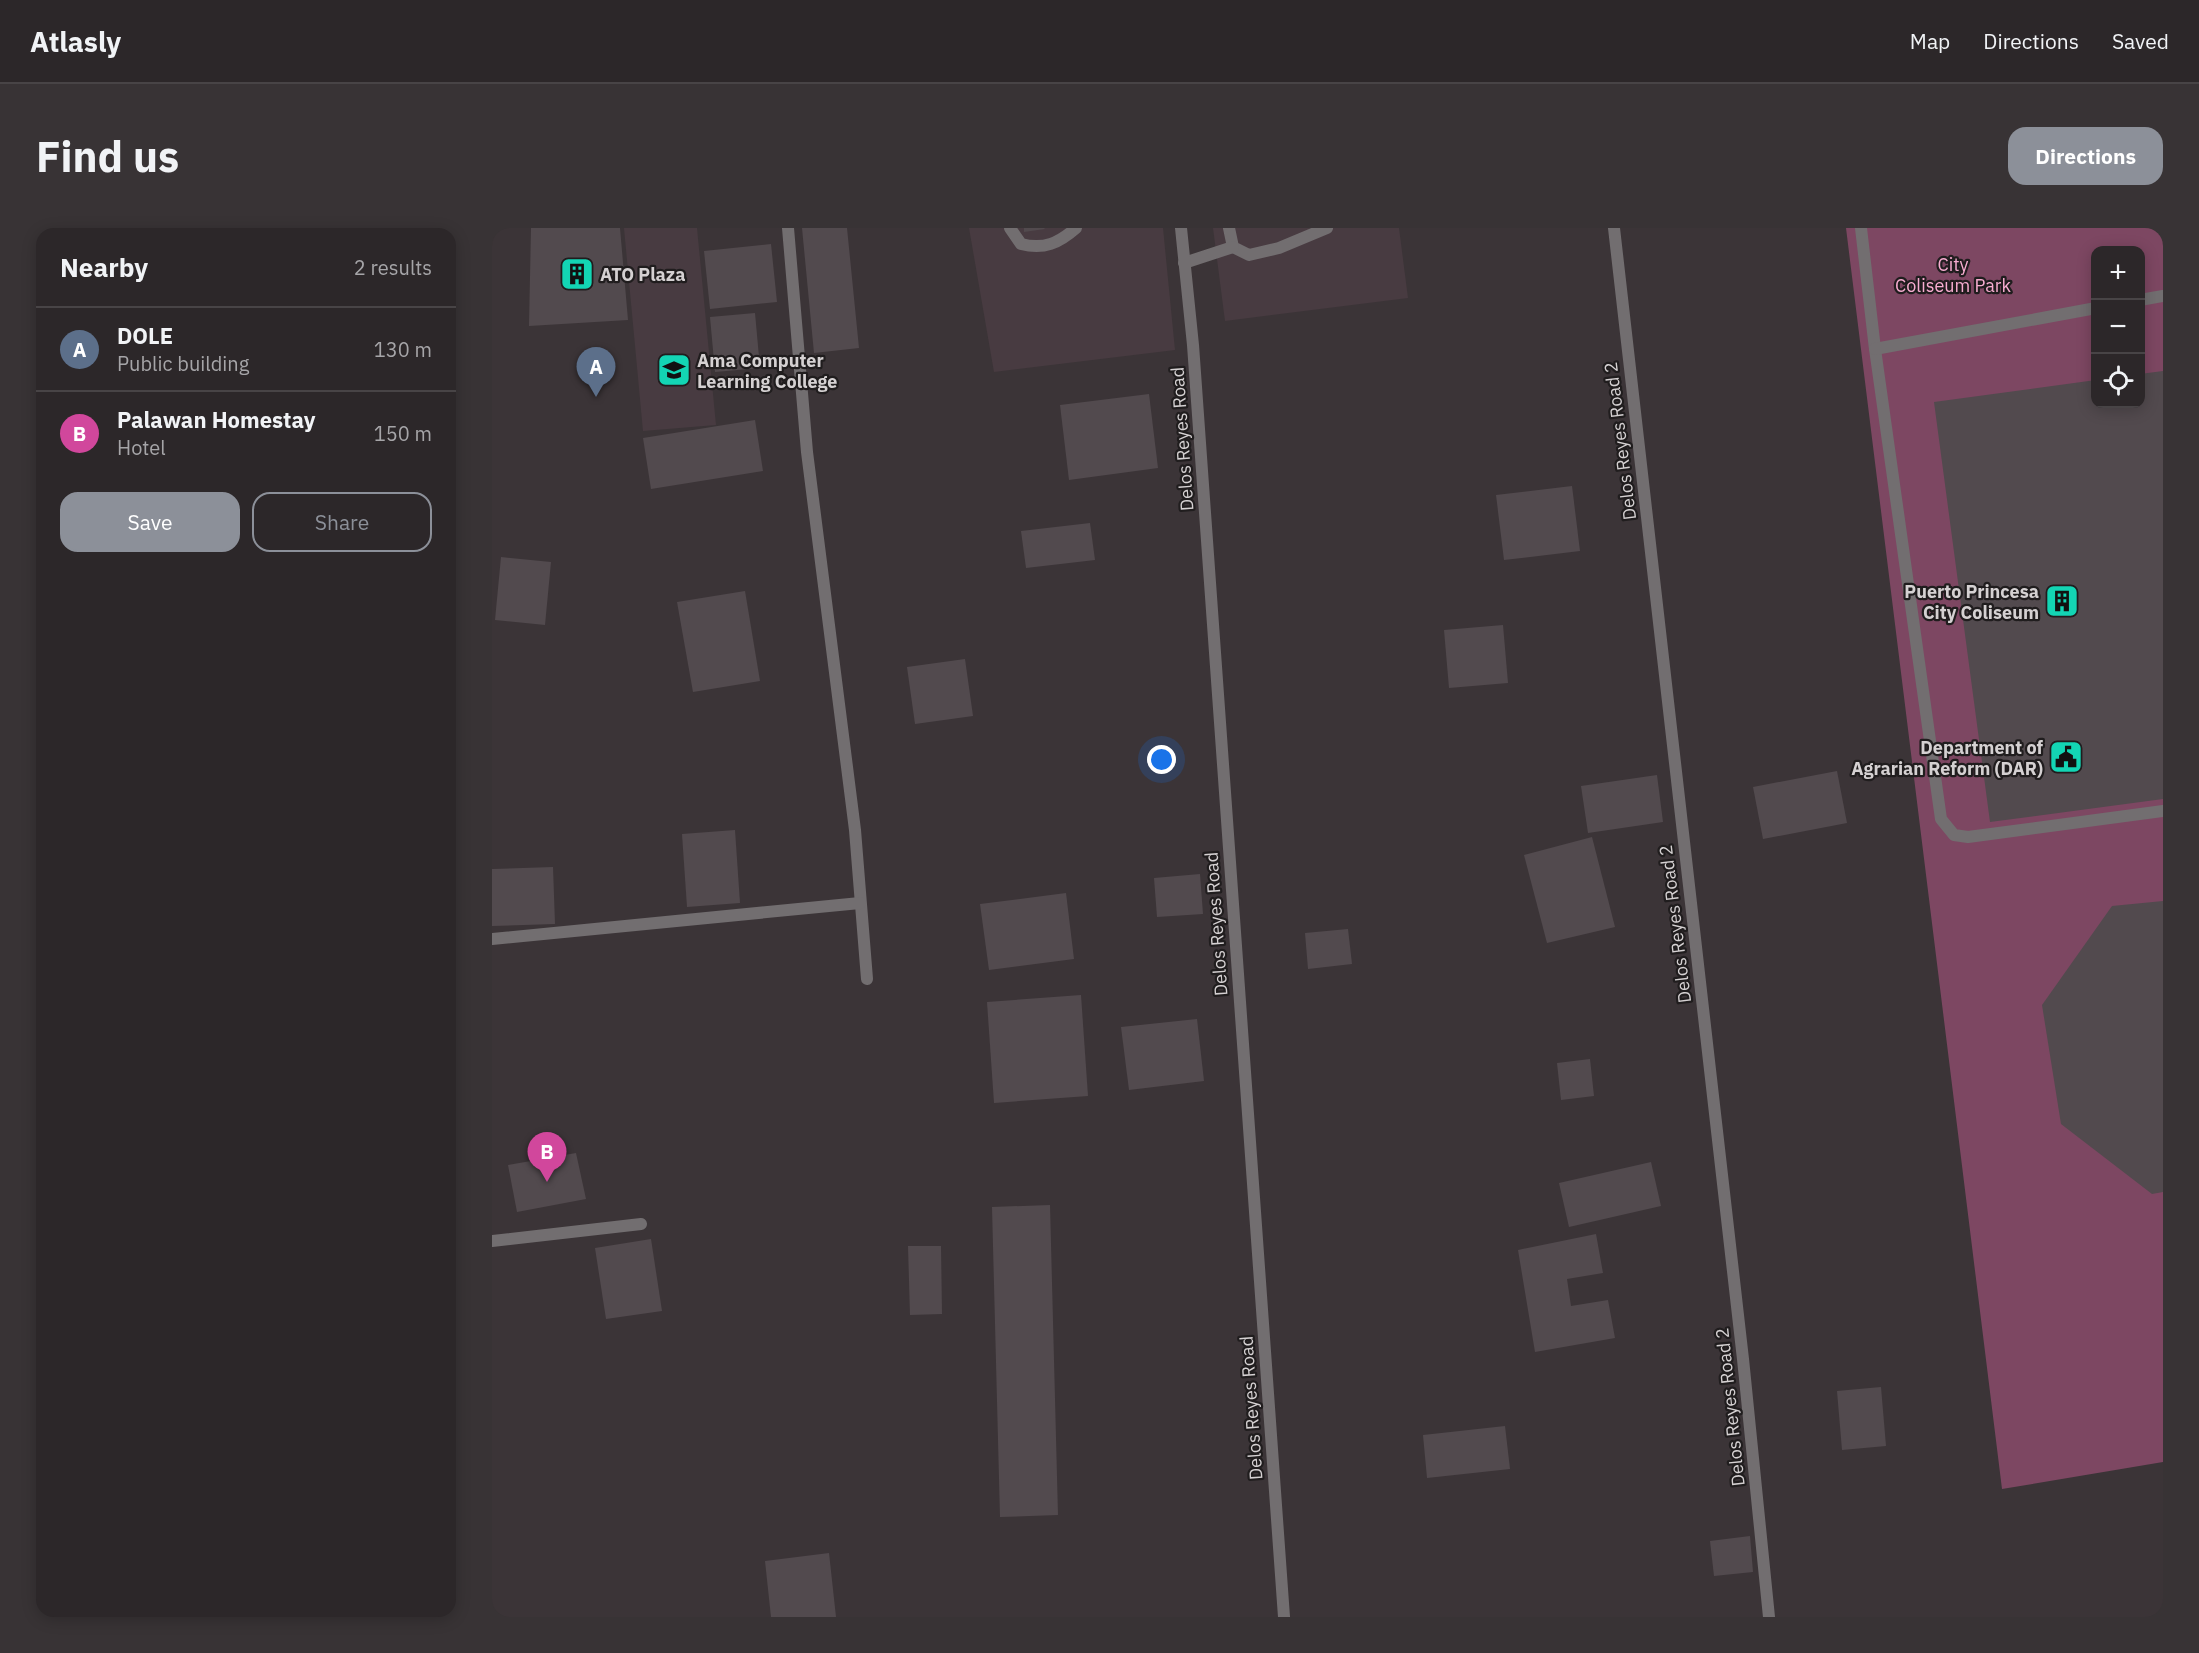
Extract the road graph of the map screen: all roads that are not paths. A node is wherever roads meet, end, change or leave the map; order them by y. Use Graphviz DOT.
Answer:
graph roads {
  1 [pos="788,228"];
  2 [pos="1010,228"];
  3 [pos="1076,228"];
  4 [pos="1181,228"];
  5 [pos="1229,228"];
  6 [pos="1327,228"];
  7 [pos="1614,228"];
  8 [pos="1861,228"];
  9 [pos="1233,248"];
  10 [pos="1184,263"];
  11 [pos="2163,296"];
  12 [pos="2145,299"];
  13 [pos="2091,309"];
  14 [pos="1875,349"];
  15 [pos="2163,811"];
  16 [pos="860,903"];
  17 [pos="492,939"];
  18 [pos="867,979"];
  19 [pos="641,1224"];
  20 [pos="492,1241"];
  21 [pos="1284,1617"];
  22 [pos="1769,1617"];
  1 -- 16 [label="street"];
  2 -- 3 [label="street"];
  4 -- 10 [label="street, Delos Reyes Road"];
  5 -- 9 [label="street"];
  6 -- 9 [label="street"];
  7 -- 22 [label="street, Delos Reyes Road 2"];
  8 -- 14 [label="street"];
  9 -- 10 [label="street"];
  10 -- 21 [label="street, Delos Reyes Road"];
  11 -- 12 [label="street"];
  13 -- 14 [label="street"];
  14 -- 15 [label="street"];
  16 -- 17 [label="street"];
  16 -- 18 [label="street"];
  19 -- 20 [label="street"];
}
